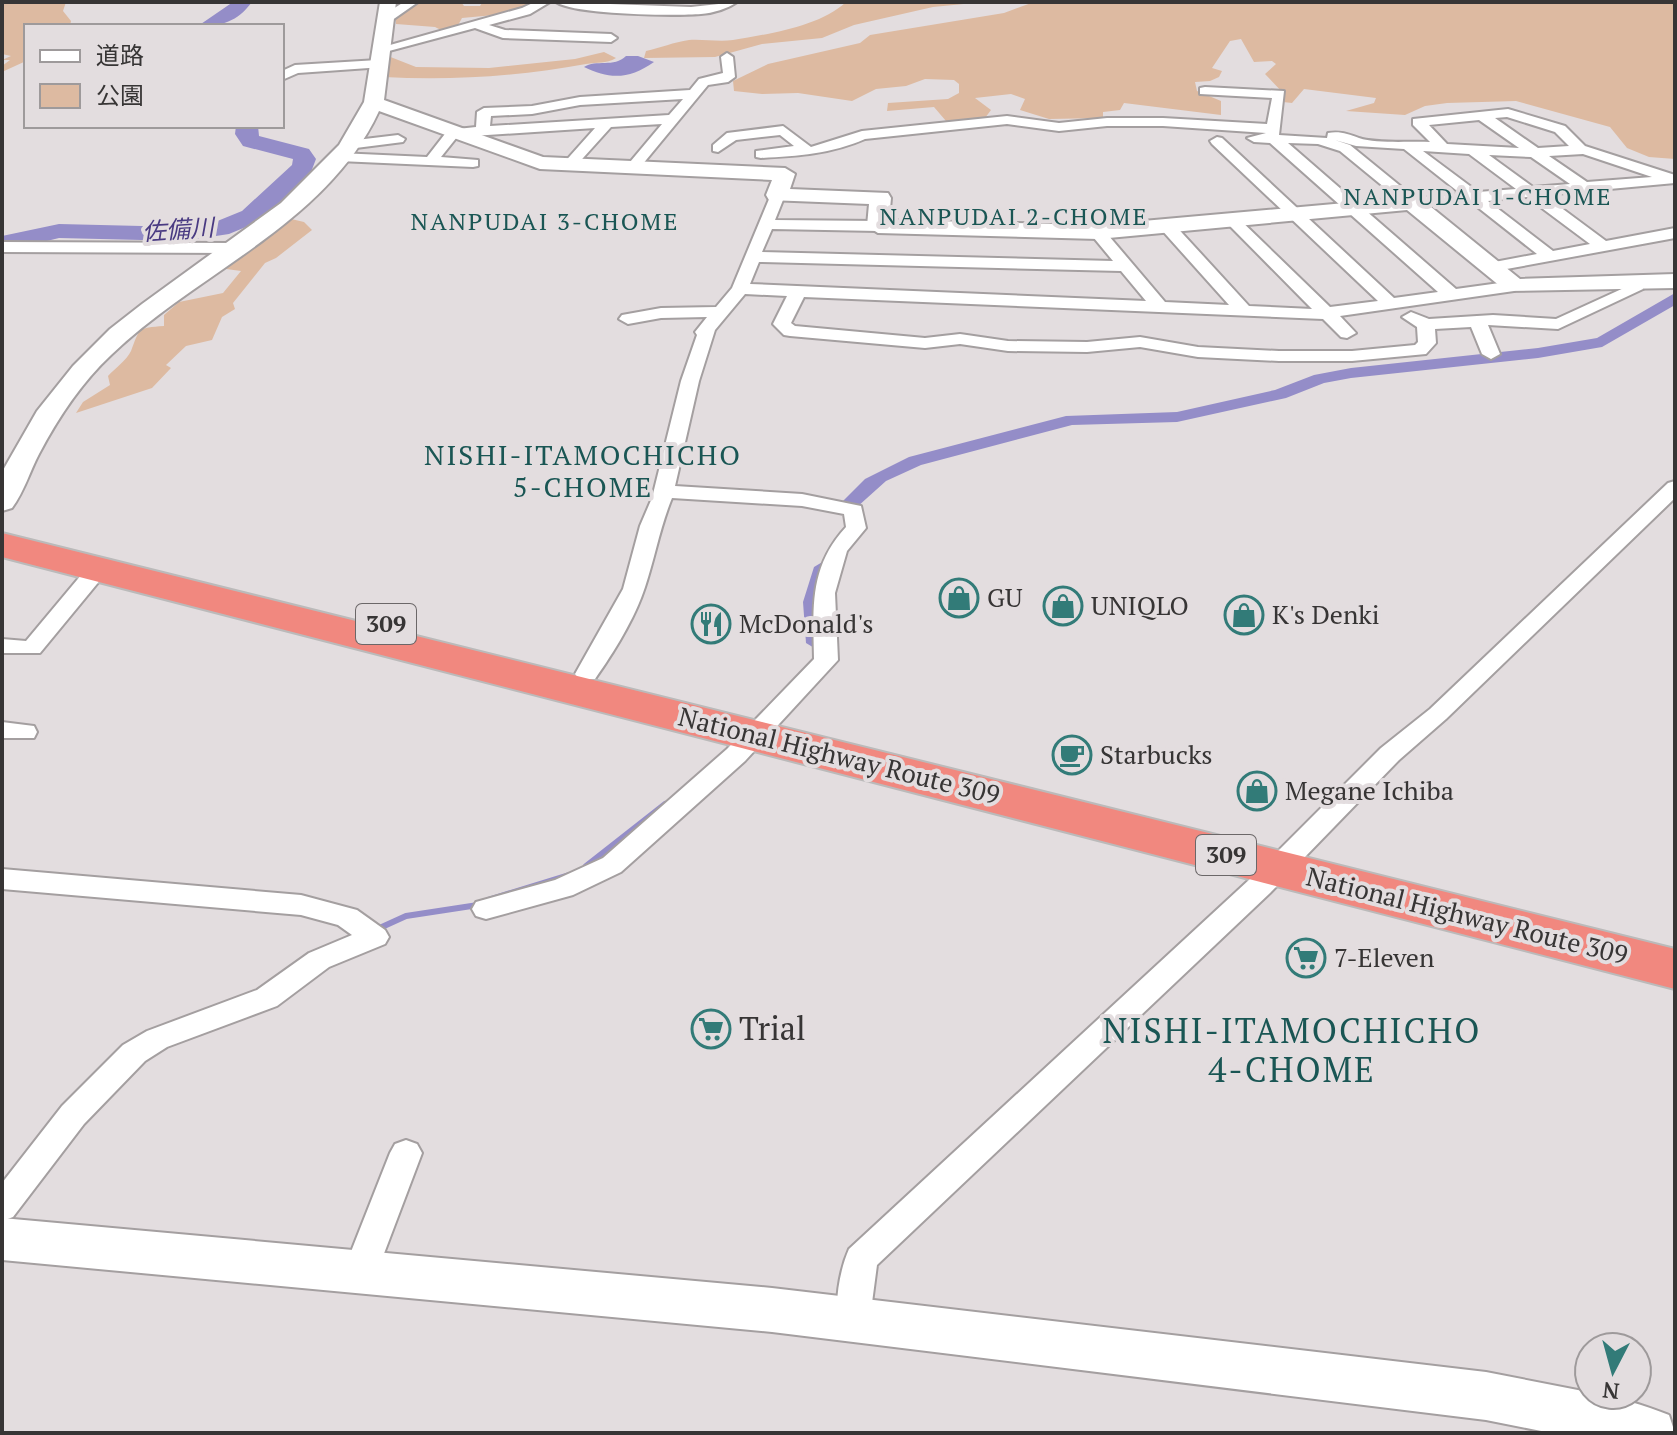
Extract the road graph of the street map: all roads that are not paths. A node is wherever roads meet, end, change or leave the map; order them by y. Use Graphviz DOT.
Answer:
graph roads {
  1 [pos="412,2"];
  2 [pos="544,2"];
  3 [pos="562,2"];
  4 [pos="731,2"];
  5 [pos="386,11"];
  6 [pos="476,24"];
  7 [pos="616,28"];
  8 [pos="471,39"];
  9 [pos="382,53"];
  10 [pos="727,57"];
  11 [pos="284,75"];
  12 [pos="1261,75"];
  13 [pos="704,82"];
  14 [pos="661,85"];
  15 [pos="1205,91"];
  16 [pos="694,94"];
  17 [pos="1279,94"];
  18 [pos="373,105"];
  19 [pos="1152,108"];
  20 [pos="1486,113"];
  21 [pos="673,119"];
  22 [pos="1167,122"];
  23 [pos="607,123"];
  24 [pos="483,131"];
  25 [pos="457,133"];
  26 [pos="1272,133"];
  27 [pos="398,139"];
  28 [pos="1316,140"];
  29 [pos="1356,144"];
  30 [pos="1407,145"];
  31 [pos="1442,147"];
  32 [pos="718,148"];
  33 [pos="1472,149"];
  34 [pos="1581,150"];
  35 [pos="344,151"];
  36 [pos="1533,152"];
  37 [pos="761,154"];
  38 [pos="431,161"];
  39 [pos="473,163"];
  40 [pos="569,165"];
  41 [pos="632,168"];
  42 [pos="781,174"];
  43 [pos="1674,179"];
  44 [pos="1585,187"];
  45 [pos="1530,192"];
  46 [pos="1474,197"];
  47 [pos="1606,202"];
  48 [pos="1412,203"];
  49 [pos="1353,208"];
  50 [pos="1295,214"];
  51 [pos="1231,219"];
  52 [pos="765,224"];
  53 [pos="1166,225"];
  54 [pos="878,226"];
  55 [pos="935,227"];
  56 [pos="1097,232"];
  57 [pos="1675,233"];
  58 [pos="1603,246"];
  59 [pos="2,247"];
  60 [pos="233,248"];
  61 [pos="1550,256"];
  62 [pos="752,257"];
  63 [pos="1125,266"];
  64 [pos="1490,267"];
  65 [pos="934,280"];
  66 [pos="1675,281"];
  67 [pos="1634,282"];
  68 [pos="1514,286"];
  69 [pos="740,289"];
  70 [pos="798,291"];
  71 [pos="1452,295"];
  72 [pos="1394,304"];
  73 [pos="1244,311"];
  74 [pos="721,312"];
  75 [pos="1325,314"];
  76 [pos="628,319"];
  77 [pos="1477,321"];
  78 [pos="1159,323"];
  79 [pos="1426,324"];
  80 [pos="1347,333"];
  81 [pos="1383,336"];
  82 [pos="1400,352"];
  83 [pos="1491,354"];
  84 [pos="1675,487"];
  85 [pos="663,491"];
  86 [pos="2,502"];
  87 [pos="2,527"];
  88 [pos="2,545"];
  89 [pos="90,579"];
  90 [pos="2,646"];
  91 [pos="587,674"];
  92 [pos="770,730"];
  93 [pos="1288,860"];
  94 [pos="2,879"];
  95 [pos="486,909"];
  96 [pos="1675,947"];
  97 [pos="1675,969"];
  98 [pos="406,1153"];
  99 [pos="2,1207"];
  100 [pos="2,1239"];
  101 [pos="360,1272"];
  102 [pos="853,1318"];
  103 [pos="1651,1433"];
  1 -- 5 [label="street"];
  2 -- 6 [label="street"];
  3 -- 7 [label="street"];
  4 -- 7 [label="street"];
  5 -- 9 [label="street"];
  6 -- 7 [label="street"];
  6 -- 9 [label="street"];
  8 -- 9 [label="street"];
  9 -- 11 [label="street"];
  9 -- 18 [label="street"];
  10 -- 13 [label="street"];
  12 -- 17 [label="street"];
  13 -- 14 [label="street"];
  13 -- 16 [label="street"];
  15 -- 17 [label="street"];
  16 -- 21 [label="street"];
  16 -- 24 [label="street"];
  17 -- 26 [label="street"];
  18 -- 25 [label="street"];
  18 -- 35 [label="street"];
  19 -- 22 [label="street"];
  20 -- 31 [label="street"];
  20 -- 34 [label="street"];
  20 -- 36 [label="street"];
  21 -- 23 [label="street"];
  21 -- 41 [label="street"];
  22 -- 26 [label="street"];
  22 -- 42 [label="street"];
  23 -- 24 [label="street"];
  23 -- 40 [label="street"];
  24 -- 25 [label="street"];
  25 -- 38 [label="street"];
  25 -- 40 [label="street"];
  26 -- 28 [label="street"];
  26 -- 49 [label="street"];
  26 -- 50 [label="street"];
  27 -- 35 [label="street"];
  28 -- 29 [label="street"];
  28 -- 29 [label="street"];
  29 -- 30 [label="street"];
  29 -- 48 [label="street"];
  30 -- 31 [label="street"];
  30 -- 46 [label="street"];
  31 -- 33 [label="street"];
  32 -- 42 [label="street"];
  33 -- 36 [label="street"];
  33 -- 45 [label="street"];
  34 -- 36 [label="street"];
  34 -- 43 [label="street"];
  35 -- 38 [label="street"];
  35 -- 60 [label="street"];
  36 -- 44 [label="street"];
  37 -- 42 [label="street"];
  38 -- 39 [label="street"];
  40 -- 41 [label="street"];
  41 -- 42 [label="street"];
  42 -- 52 [label="street"];
  42 -- 54 [label="street"];
  43 -- 44 [label="street"];
  44 -- 45 [label="street"];
  44 -- 47 [label="street"];
  45 -- 46 [label="street"];
  45 -- 58 [label="street"];
  46 -- 48 [label="street"];
  46 -- 61 [label="street"];
  48 -- 49 [label="street"];
  48 -- 64 [label="street"];
  49 -- 50 [label="street"];
  49 -- 71 [label="street"];
  50 -- 51 [label="street"];
  50 -- 72 [label="street"];
  51 -- 53 [label="street"];
  51 -- 75 [label="street"];
  52 -- 54 [label="street"];
  52 -- 62 [label="street"];
  53 -- 56 [label="street"];
  53 -- 73 [label="street"];
  54 -- 55 [label="street"];
  55 -- 56 [label="street"];
  55 -- 65 [label="street"];
  56 -- 63 [label="street"];
  57 -- 58 [label="street"];
  58 -- 61 [label="street"];
  59 -- 60 [label="street"];
  60 -- 86 [label="street"];
  61 -- 64 [label="street"];
  62 -- 65 [label="street"];
  62 -- 69 [label="street"];
  63 -- 65 [label="street"];
  63 -- 78 [label="street"];
  64 -- 68 [label="street"];
  65 -- 70 [label="street"];
  65 -- 78 [label="street"];
  66 -- 67 [label="street"];
  67 -- 68 [label="street"];
  67 -- 77 [label="street"];
  68 -- 71 [label="street"];
  69 -- 70 [label="street"];
  69 -- 74 [label="street"];
  70 -- 78 [label="street"];
  71 -- 72 [label="street"];
  72 -- 75 [label="street"];
  72 -- 79 [label="street"];
  73 -- 75 [label="street"];
  73 -- 78 [label="street"];
  74 -- 76 [label="street"];
  74 -- 85 [label="street"];
  75 -- 80 [label="street"];
  77 -- 79 [label="street"];
  77 -- 83 [label="street"];
  78 -- 82 [label="street"];
  79 -- 82 [label="street"];
  81 -- 82 [label="street"];
  84 -- 93 [label="street"];
  85 -- 91 [label="street"];
  85 -- 92 [label="street"];
  87 -- 91 [label="highway, National Highway Route 309 / 309"];
  88 -- 92 [label="highway, National Highway Route 309 / 309"];
  89 -- 90 [label="street"];
  91 -- 92 [label="highway, National Highway Route 309 / 309"];
  92 -- 93 [label="highway, National Highway Route 309 / 309"];
  92 -- 95 [label="street"];
  93 -- 96 [label="highway, National Highway Route 309 / 309"];
  93 -- 97 [label="highway, National Highway Route 309 / 309"];
  93 -- 102 [label="street"];
  94 -- 99 [label="street"];
  98 -- 101 [label="street"];
  100 -- 101 [label="street"];
  101 -- 102 [label="street"];
  102 -- 103 [label="street"];
}
